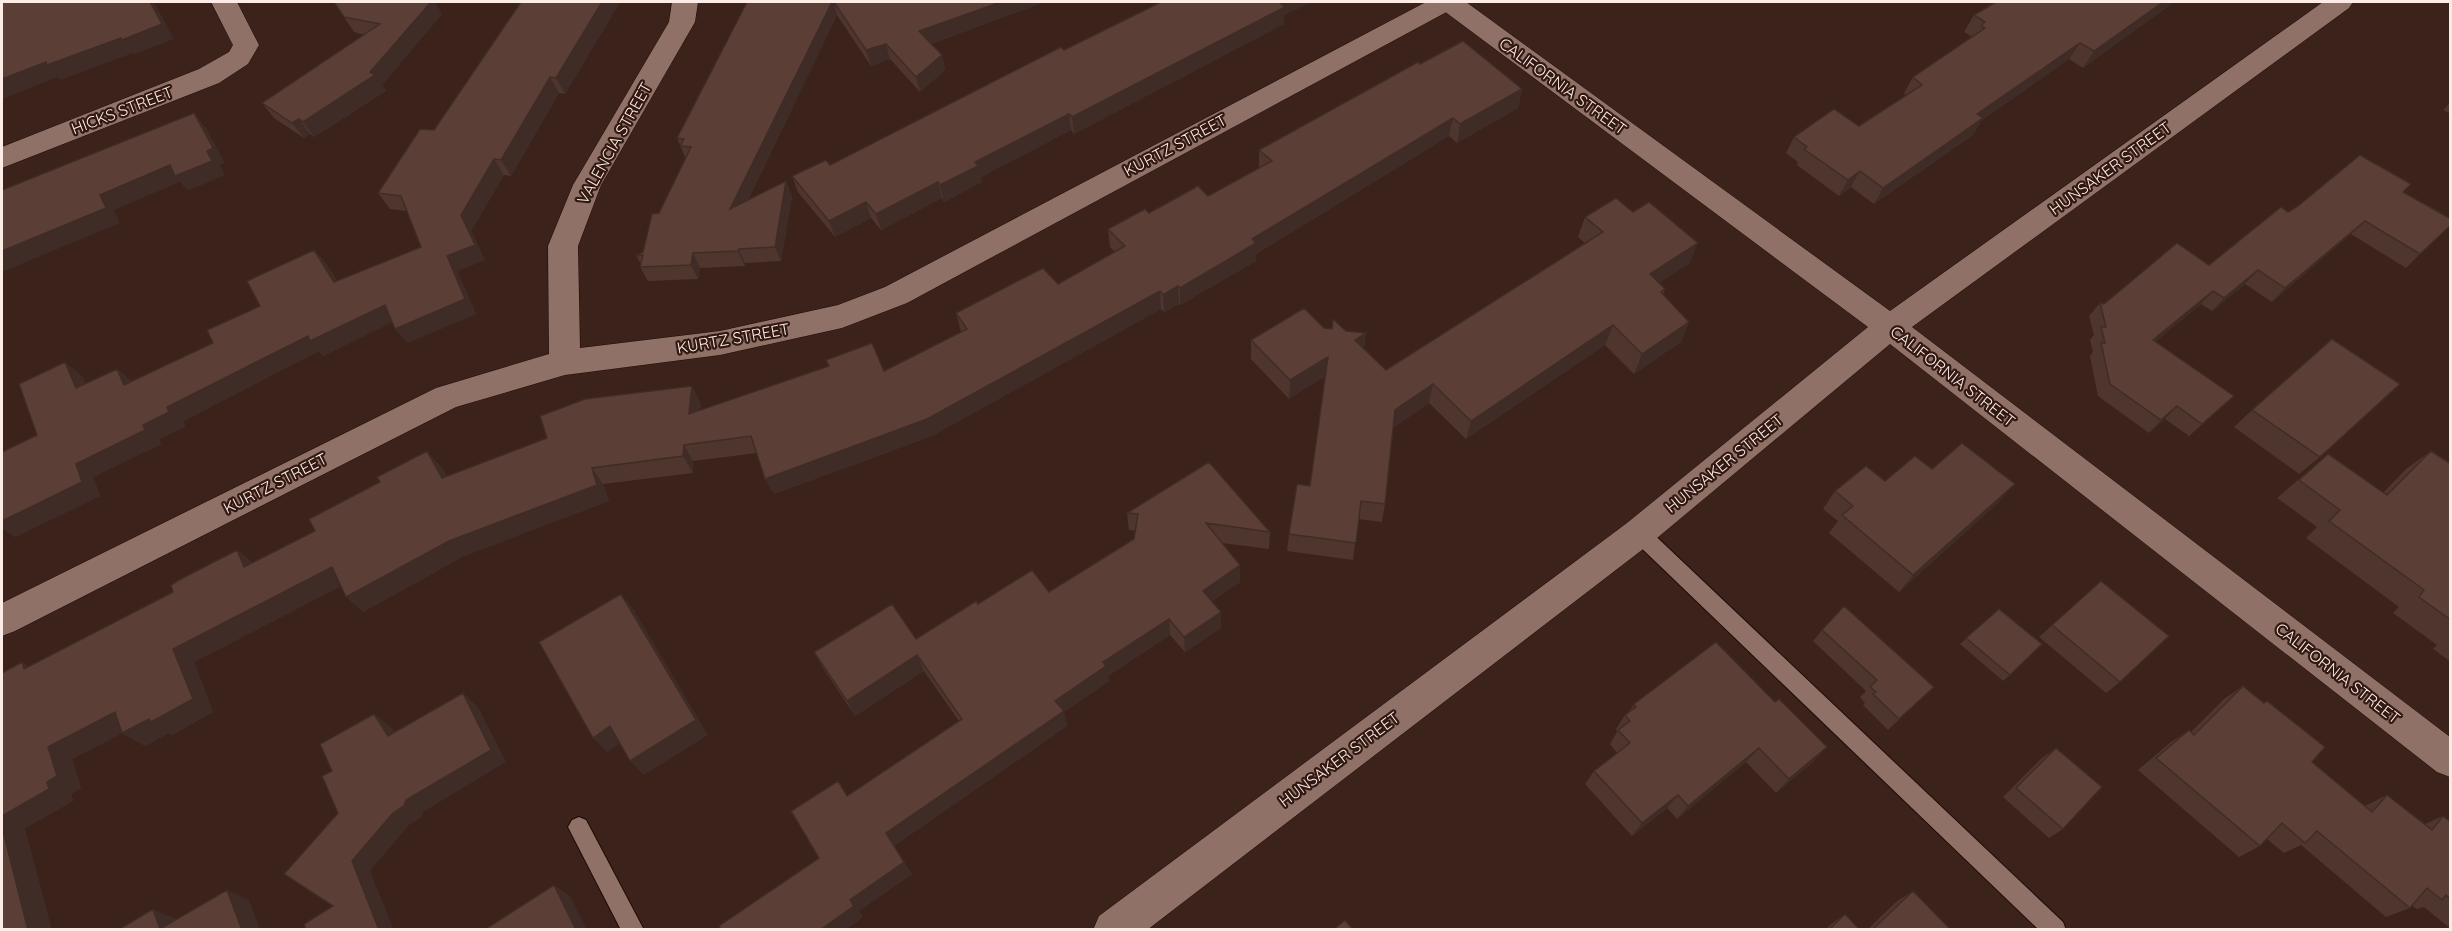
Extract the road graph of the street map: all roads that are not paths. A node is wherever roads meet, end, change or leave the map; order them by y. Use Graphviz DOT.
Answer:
graph roads {
  1 [pos="224,2"];
  2 [pos="685,2"];
  3 [pos="1444,2"];
  4 [pos="1449,2"];
  5 [pos="2340,2"];
  6 [pos="2,158"];
  7 [pos="1890,327"];
  8 [pos="565,362"];
  9 [pos="1639,533"];
  10 [pos="2,620"];
  11 [pos="2451,759"];
  12 [pos="579,827"];
  13 [pos="633,930"];
  14 [pos="1113,930"];
  15 [pos="2055,930"];
  1 -- 6 [label="main road, HICKS STREET"];
  2 -- 8 [label="main road, VALENCIA STREET"];
  3 -- 8 [label="main road, KURTZ STREET"];
  4 -- 7 [label="main road, CALIFORNIA STREET"];
  5 -- 7 [label="main road, HUNSAKER STREET"];
  7 -- 9 [label="main road, HUNSAKER STREET"];
  7 -- 11 [label="main road, CALIFORNIA STREET"];
  8 -- 10 [label="main road, KURTZ STREET"];
  9 -- 14 [label="main road, HUNSAKER STREET"];
  9 -- 15 [label="lane"];
  12 -- 13 [label="lane"];
}
